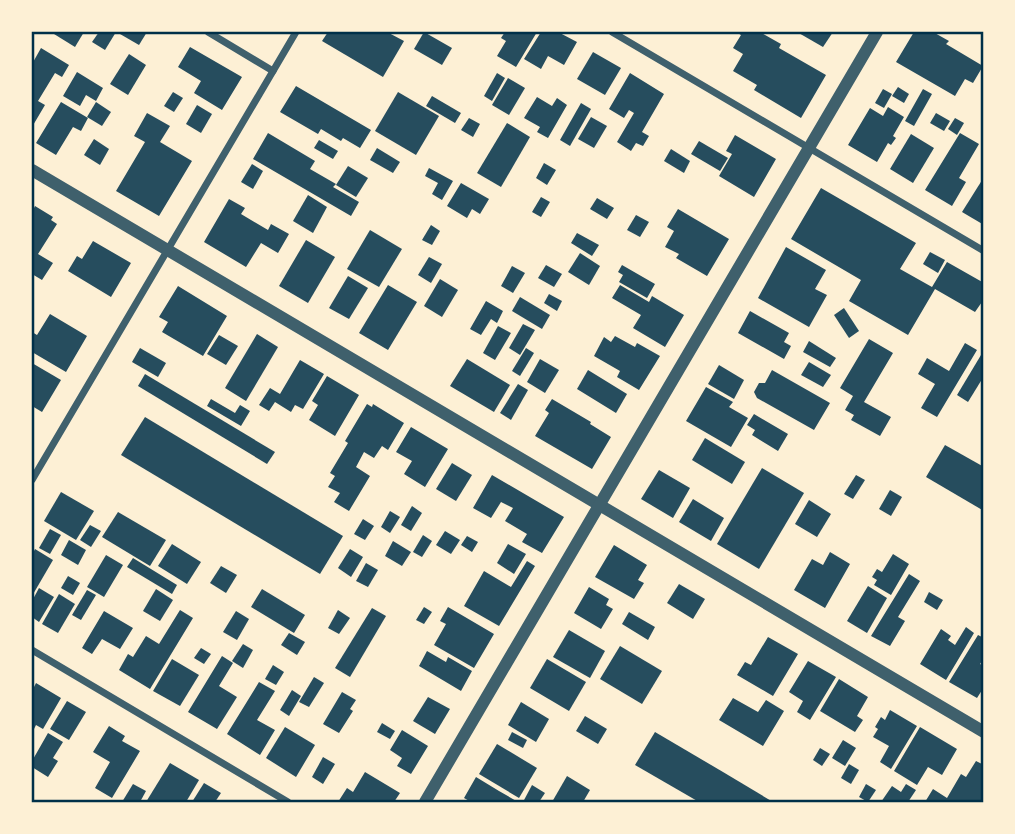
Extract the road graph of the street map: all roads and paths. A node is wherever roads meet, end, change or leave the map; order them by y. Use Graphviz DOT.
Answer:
graph roads {
  1 [pos="208,32"];
  2 [pos="296,32"];
  3 [pos="612,32"];
  4 [pos="877,32"];
  5 [pos="273,71"];
  6 [pos="809,148"];
  7 [pos="32,170"];
  8 [pos="167,250"];
  9 [pos="984,251"];
  10 [pos="32,480"];
  11 [pos="599,505"];
  12 [pos="32,650"];
  13 [pos="984,732"];
  14 [pos="288,803"];
  15 [pos="425,803"];
  1 -- 5 [label="street"];
  2 -- 5 [label="street"];
  3 -- 6 [label="street"];
  4 -- 6 [label="street"];
  5 -- 8 [label="street"];
  6 -- 9 [label="street"];
  6 -- 11 [label="street"];
  7 -- 8 [label="street"];
  8 -- 10 [label="street"];
  8 -- 11 [label="street"];
  11 -- 13 [label="street"];
  11 -- 15 [label="street"];
  12 -- 14 [label="street"];
}
